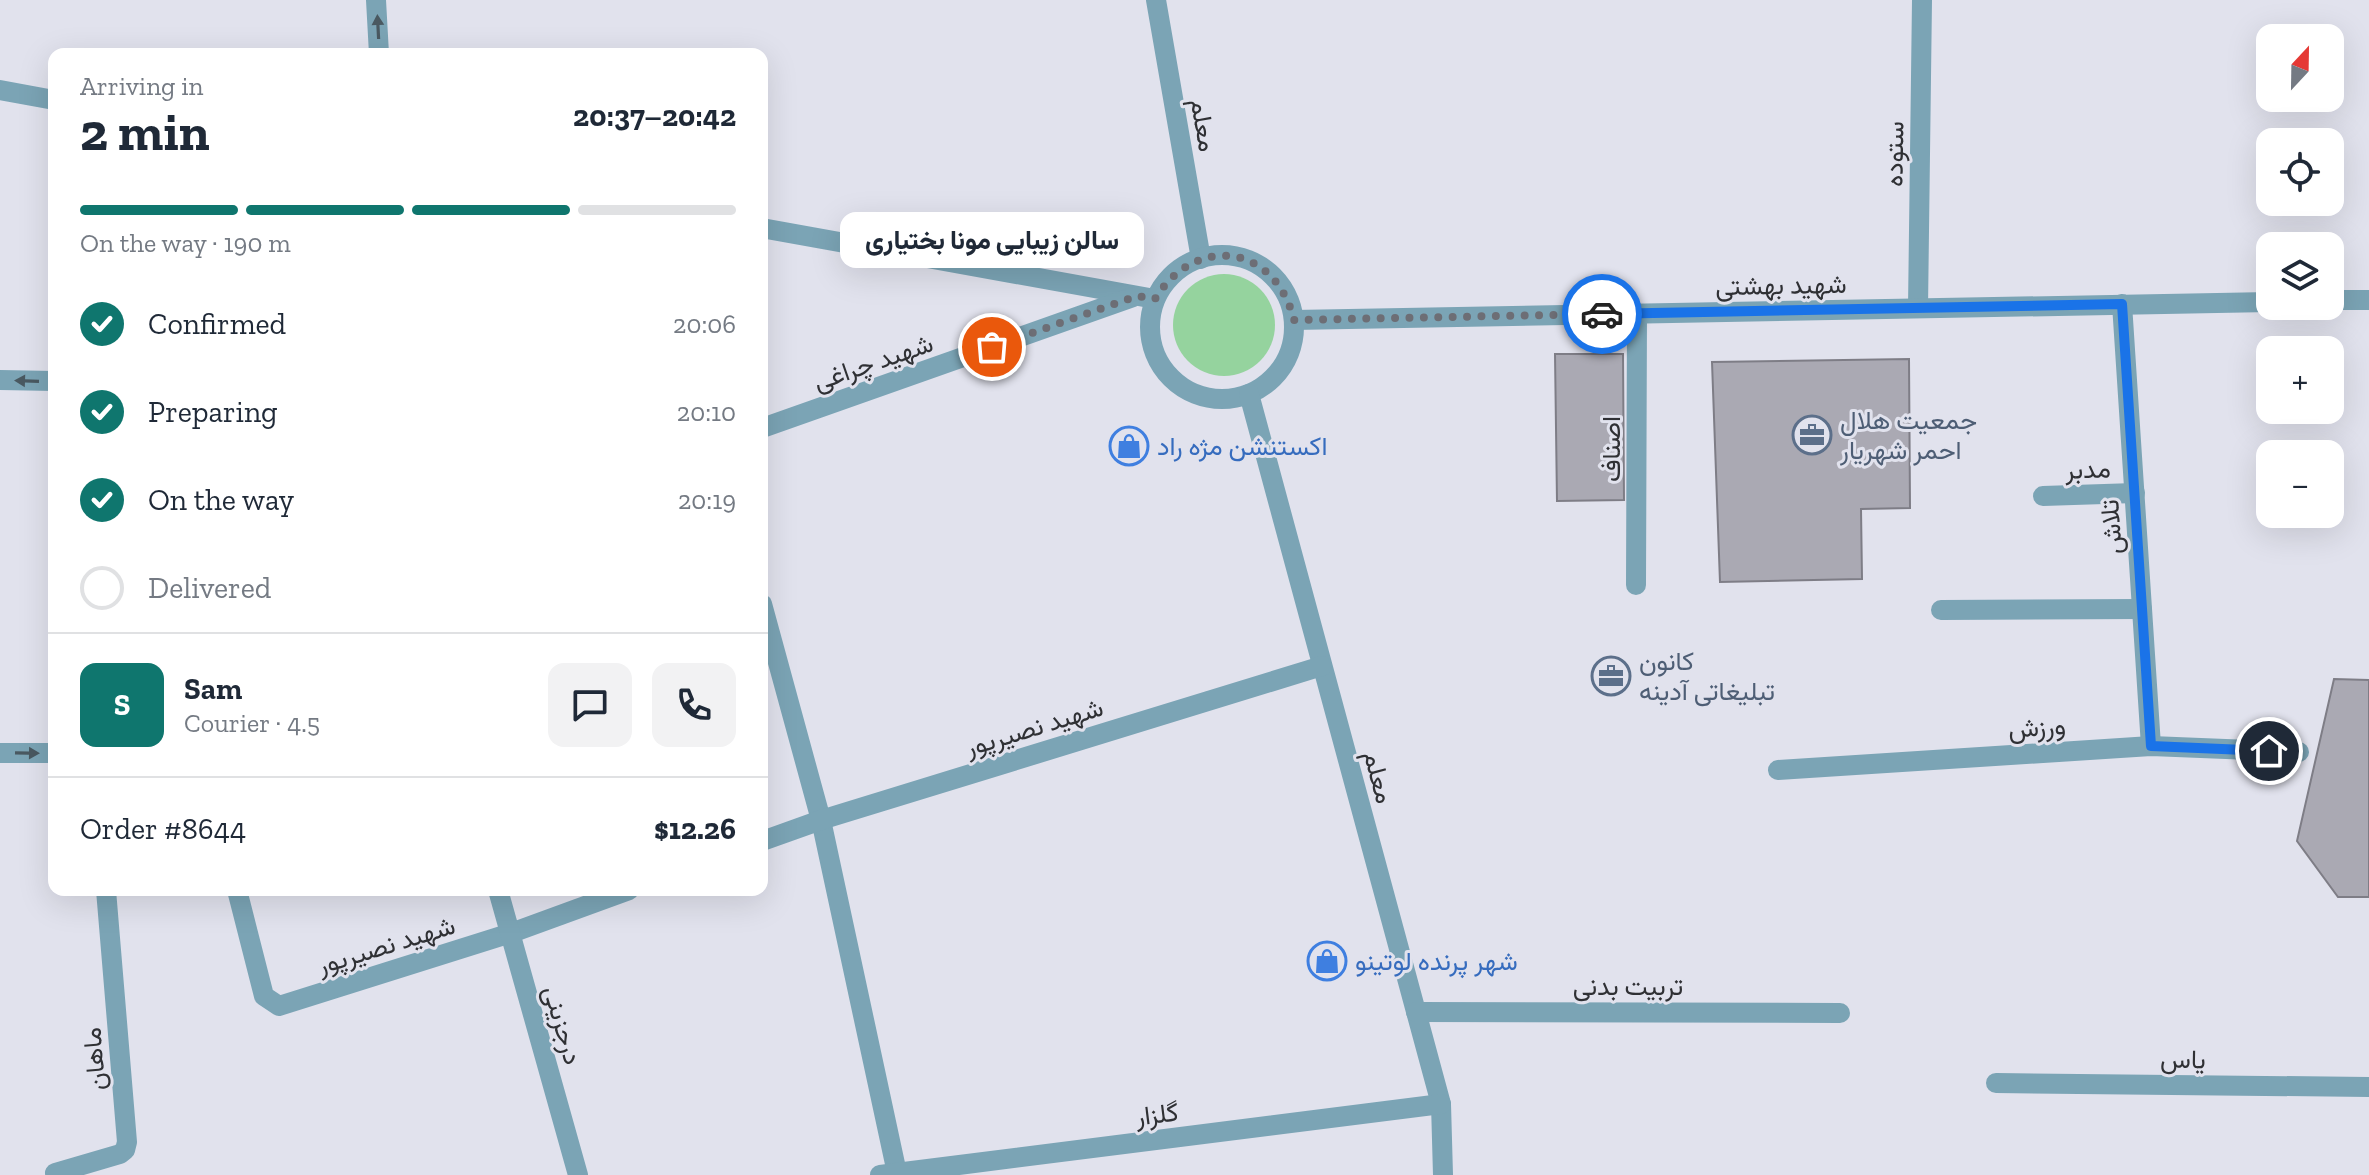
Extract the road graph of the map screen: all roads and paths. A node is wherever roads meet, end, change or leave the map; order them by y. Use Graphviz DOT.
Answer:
graph roads {
  1 [pos="376,0"];
  2 [pos="1156,0"];
  3 [pos="1922,0"];
  4 [pos="379,48"];
  5 [pos="0,90"];
  6 [pos="48,99"];
  7 [pos="768,229"];
  8 [pos="1201,259"];
  9 [pos="1146,298"];
  10 [pos="2344,300"];
  11 [pos="2369,300"];
  12 [pos="2256,302"];
  13 [pos="2122,304"];
  14 [pos="1918,308"];
  15 [pos="1637,313"];
  16 [pos="1294,320"];
  17 [pos="0,380"];
  18 [pos="48,381"];
  19 [pos="1249,394"];
  20 [pos="768,426"];
  21 [pos="2135,493"];
  22 [pos="2043,496"];
  23 [pos="1636,585"];
  24 [pos="2142,609"];
  25 [pos="1941,610"];
  26 [pos="768,626"];
  27 [pos="1322,666"];
  28 [pos="2151,746"];
  29 [pos="2299,752"];
  30 [pos="0,753"];
  31 [pos="48,753"];
  32 [pos="1778,770"];
  33 [pos="821,820"];
  34 [pos="768,839"];
  35 [pos="106,896"];
  36 [pos="239,896"];
  37 [pos="500,896"];
  38 [pos="613,896"];
  39 [pos="511,933"];
  40 [pos="1416,1012"];
  41 [pos="1840,1013"];
  42 [pos="1996,1083"];
  43 [pos="2369,1087"];
  44 [pos="1441,1104"];
  45 [pos="55,1173"];
  46 [pos="888,1174"];
  47 [pos="578,1175"];
  48 [pos="1443,1175"];
  4 -- 1 [label="street, one-way"];
  2 -- 8 [label="street, معلم"];
  3 -- 14 [label="street, ستوده"];
  5 -- 6 [label="street"];
  7 -- 9 [label="street"];
  8 -- 9 [label="street"];
  8 -- 16 [label="street"];
  9 -- 19 [label="street"];
  9 -- 20 [label="street, شهید چراغی"];
  10 -- 11 [label="street"];
  12 -- 13 [label="street, شهید بهشتی"];
  13 -- 14 [label="street, شهید بهشتی"];
  13 -- 21 [label="street, تلاش"];
  14 -- 15 [label="street, شهید بهشتی"];
  15 -- 16 [label="street, شهید بهشتی"];
  15 -- 23 [label="street, اصناف"];
  16 -- 19 [label="street"];
  18 -- 17 [label="street, one-way"];
  19 -- 27 [label="street, معلم"];
  21 -- 22 [label="street, مدبر"];
  21 -- 24 [label="street, تلاش"];
  24 -- 25 [label="street"];
  24 -- 28 [label="street, تلاش"];
  26 -- 33 [label="street"];
  27 -- 33 [label="street, شهید نصیرپور"];
  27 -- 40 [label="street, معلم"];
  28 -- 29 [label="street, ورزش"];
  28 -- 32 [label="street, ورزش"];
  30 -- 31 [label="street, one-way"];
  33 -- 34 [label="street, شهید نصیرپور"];
  33 -- 46 [label="street"];
  35 -- 45 [label="street, ماهان"];
  36 -- 39 [label="street, شهید نصیرپور"];
  37 -- 39 [label="street, درجزینی"];
  38 -- 39 [label="street, شهید نصیرپور"];
  39 -- 47 [label="street, درجزینی"];
  40 -- 41 [label="street, تربیت بدنی"];
  40 -- 44 [label="street, معلم"];
  42 -- 43 [label="street, یاس"];
  44 -- 46 [label="street, گلزار"];
  44 -- 48 [label="street, معلم"];
}
